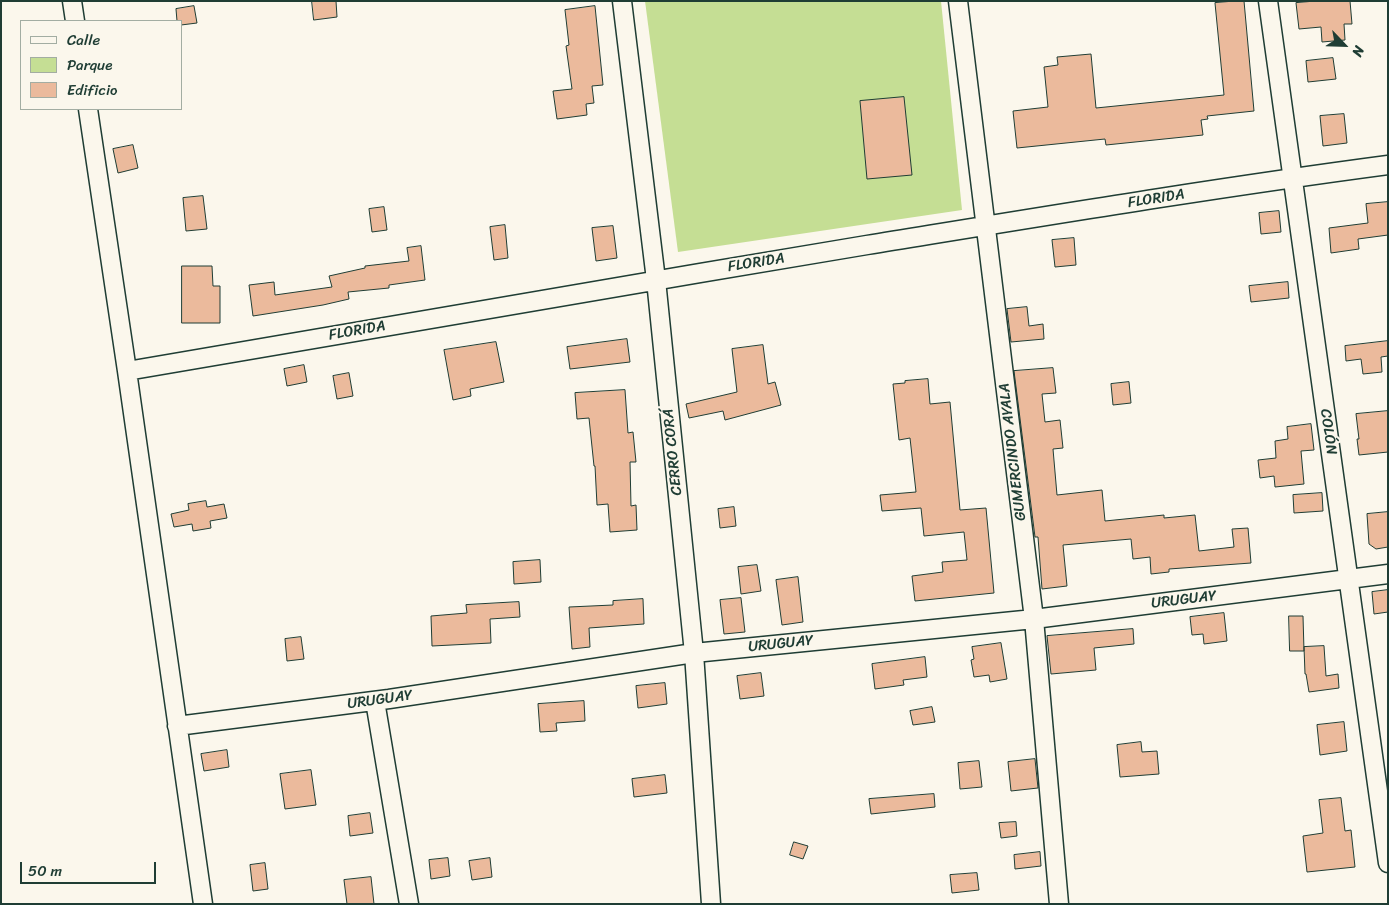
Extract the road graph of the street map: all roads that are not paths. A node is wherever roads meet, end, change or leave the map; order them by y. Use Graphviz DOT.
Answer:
graph roads {
  1 [pos="72,1"];
  2 [pos="622,1"];
  3 [pos="958,1"];
  4 [pos="1268,1"];
  5 [pos="74,20"];
  6 [pos="88,110"];
  7 [pos="1388,166"];
  8 [pos="1293,178"];
  9 [pos="986,226"];
  10 [pos="656,280"];
  11 [pos="127,371"];
  12 [pos="1388,574"];
  13 [pos="1348,579"];
  14 [pos="1034,619"];
  15 [pos="694,653"];
  16 [pos="375,701"];
  17 [pos="177,726"];
  18 [pos="1388,863"];
  19 [pos="203,904"];
  20 [pos="409,904"];
  21 [pos="711,904"];
  22 [pos="1059,904"];
  1 -- 5 [label="street"];
  2 -- 10 [label="street, CERRO CORÁ"];
  3 -- 9 [label="street, GUMERCINDO AYALA"];
  4 -- 8 [label="street, COLÓN"];
  6 -- 11 [label="street"];
  7 -- 8 [label="street, FLORIDA"];
  8 -- 9 [label="street, FLORIDA"];
  8 -- 13 [label="street, COLÓN"];
  9 -- 10 [label="street, FLORIDA"];
  9 -- 14 [label="street, GUMERCINDO AYALA"];
  10 -- 11 [label="street, FLORIDA"];
  10 -- 15 [label="street, CERRO CORÁ"];
  11 -- 17 [label="street"];
  12 -- 13 [label="street, URUGUAY"];
  13 -- 14 [label="street, URUGUAY"];
  13 -- 18 [label="street, COLÓN"];
  14 -- 15 [label="street, URUGUAY"];
  14 -- 22 [label="street, GUMERCINDO AYALA"];
  15 -- 16 [label="street, URUGUAY"];
  15 -- 21 [label="street, CERRO CORÁ"];
  16 -- 17 [label="street, URUGUAY"];
  16 -- 20 [label="street"];
  17 -- 19 [label="street"];
}
